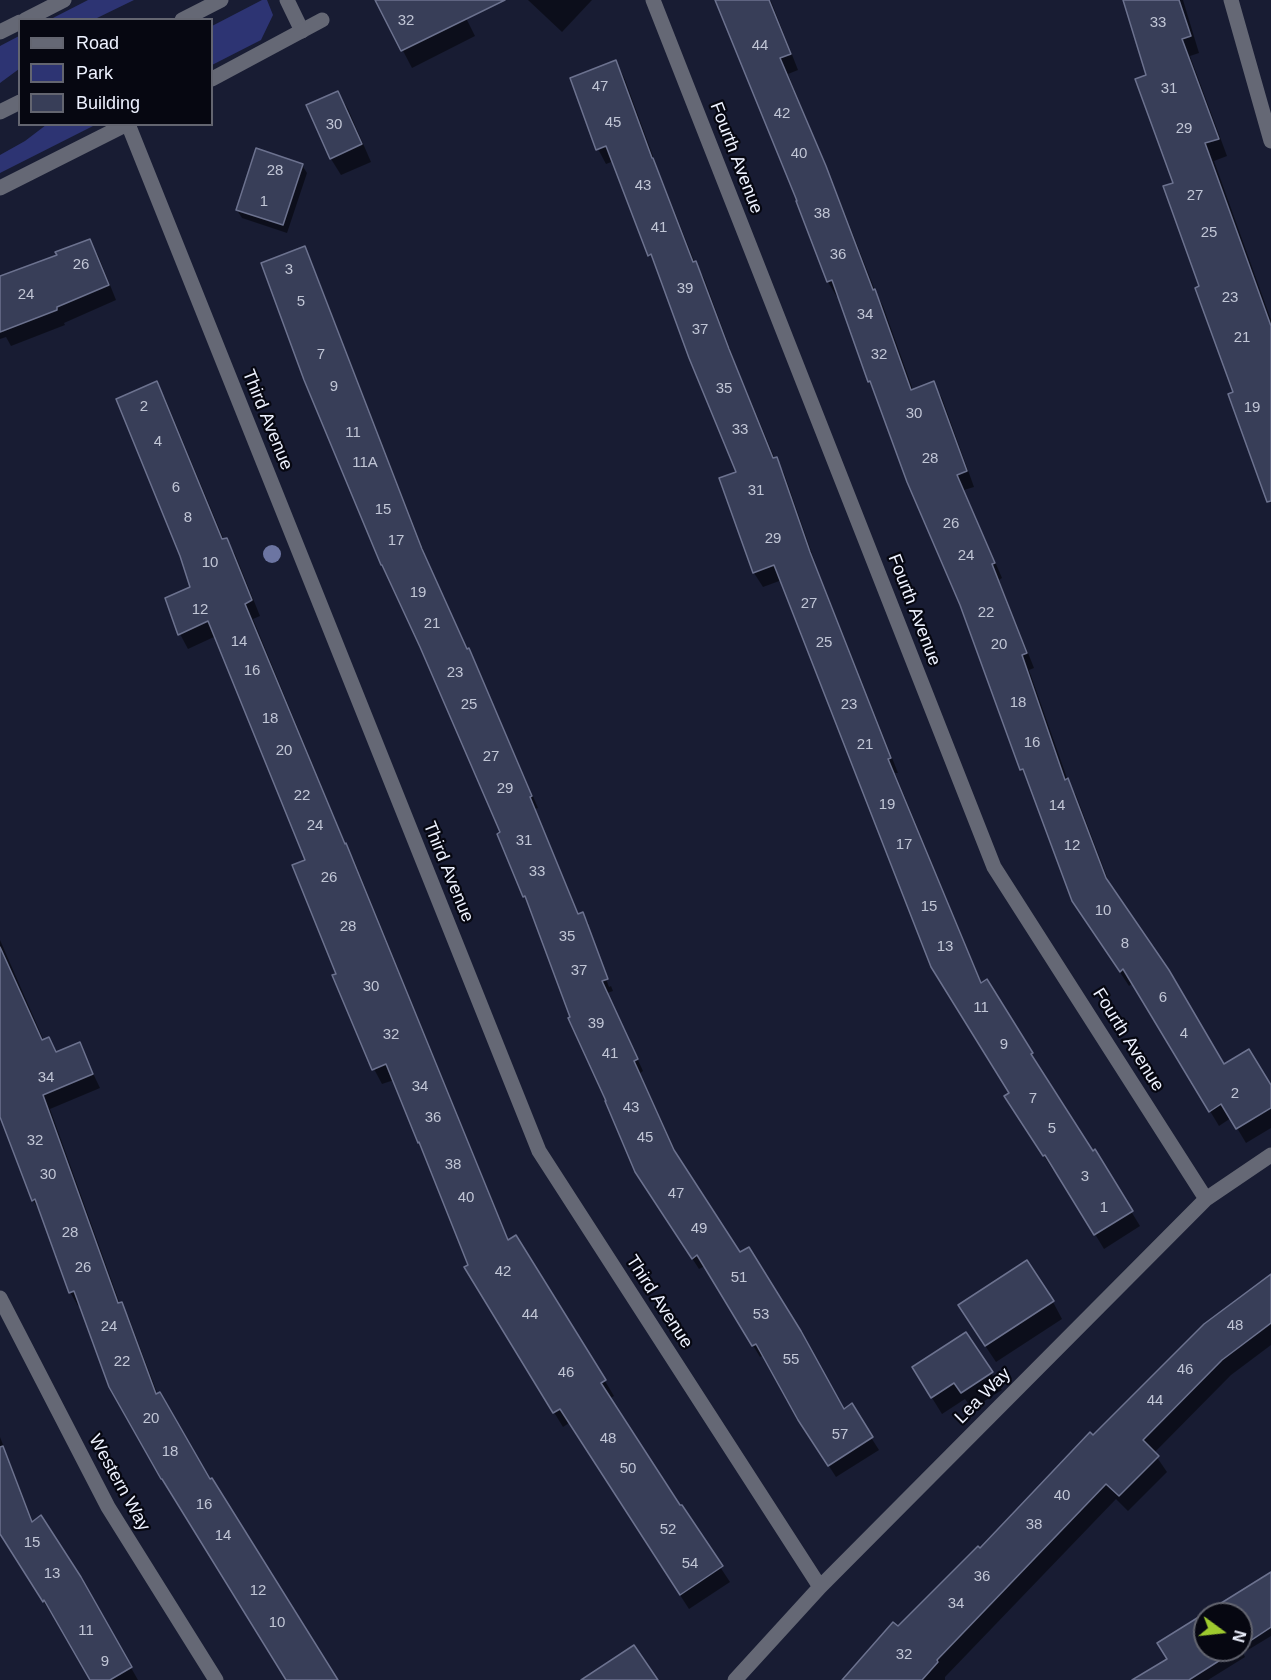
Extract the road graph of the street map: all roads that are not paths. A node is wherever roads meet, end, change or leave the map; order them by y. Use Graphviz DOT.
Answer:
graph roads {
  1 [pos="64,0"];
  2 [pos="221,0"];
  3 [pos="286,0"];
  4 [pos="653,0"];
  5 [pos="1231,0"];
  6 [pos="29,18"];
  7 [pos="186,18"];
  8 [pos="322,20"];
  9 [pos="18,23"];
  10 [pos="302,31"];
  11 [pos="0,32"];
  12 [pos="213,78"];
  13 [pos="18,103"];
  14 [pos="0,112"];
  15 [pos="123,126"];
  16 [pos="128,126"];
  17 [pos="1271,141"];
  18 [pos="0,188"];
  19 [pos="1271,1155"];
  20 [pos="1206,1200"];
  21 [pos="0,1298"];
  22 [pos="820,1587"];
  23 [pos="216,1680"];
  24 [pos="735,1680"];
  1 -- 6 [label="street"];
  2 -- 7 [label="street"];
  3 -- 10 [label="street"];
  4 -- 20 [label="street, Fourth Avenue"];
  5 -- 17 [label="street"];
  8 -- 10 [label="street"];
  9 -- 11 [label="street"];
  10 -- 12 [label="street"];
  13 -- 14 [label="street"];
  15 -- 18 [label="street"];
  16 -- 22 [label="street, Third Avenue"];
  19 -- 20 [label="street, Lea Way"];
  20 -- 22 [label="street, Lea Way"];
  21 -- 23 [label="street, Western Way"];
  22 -- 24 [label="street, Lea Way"];
}
